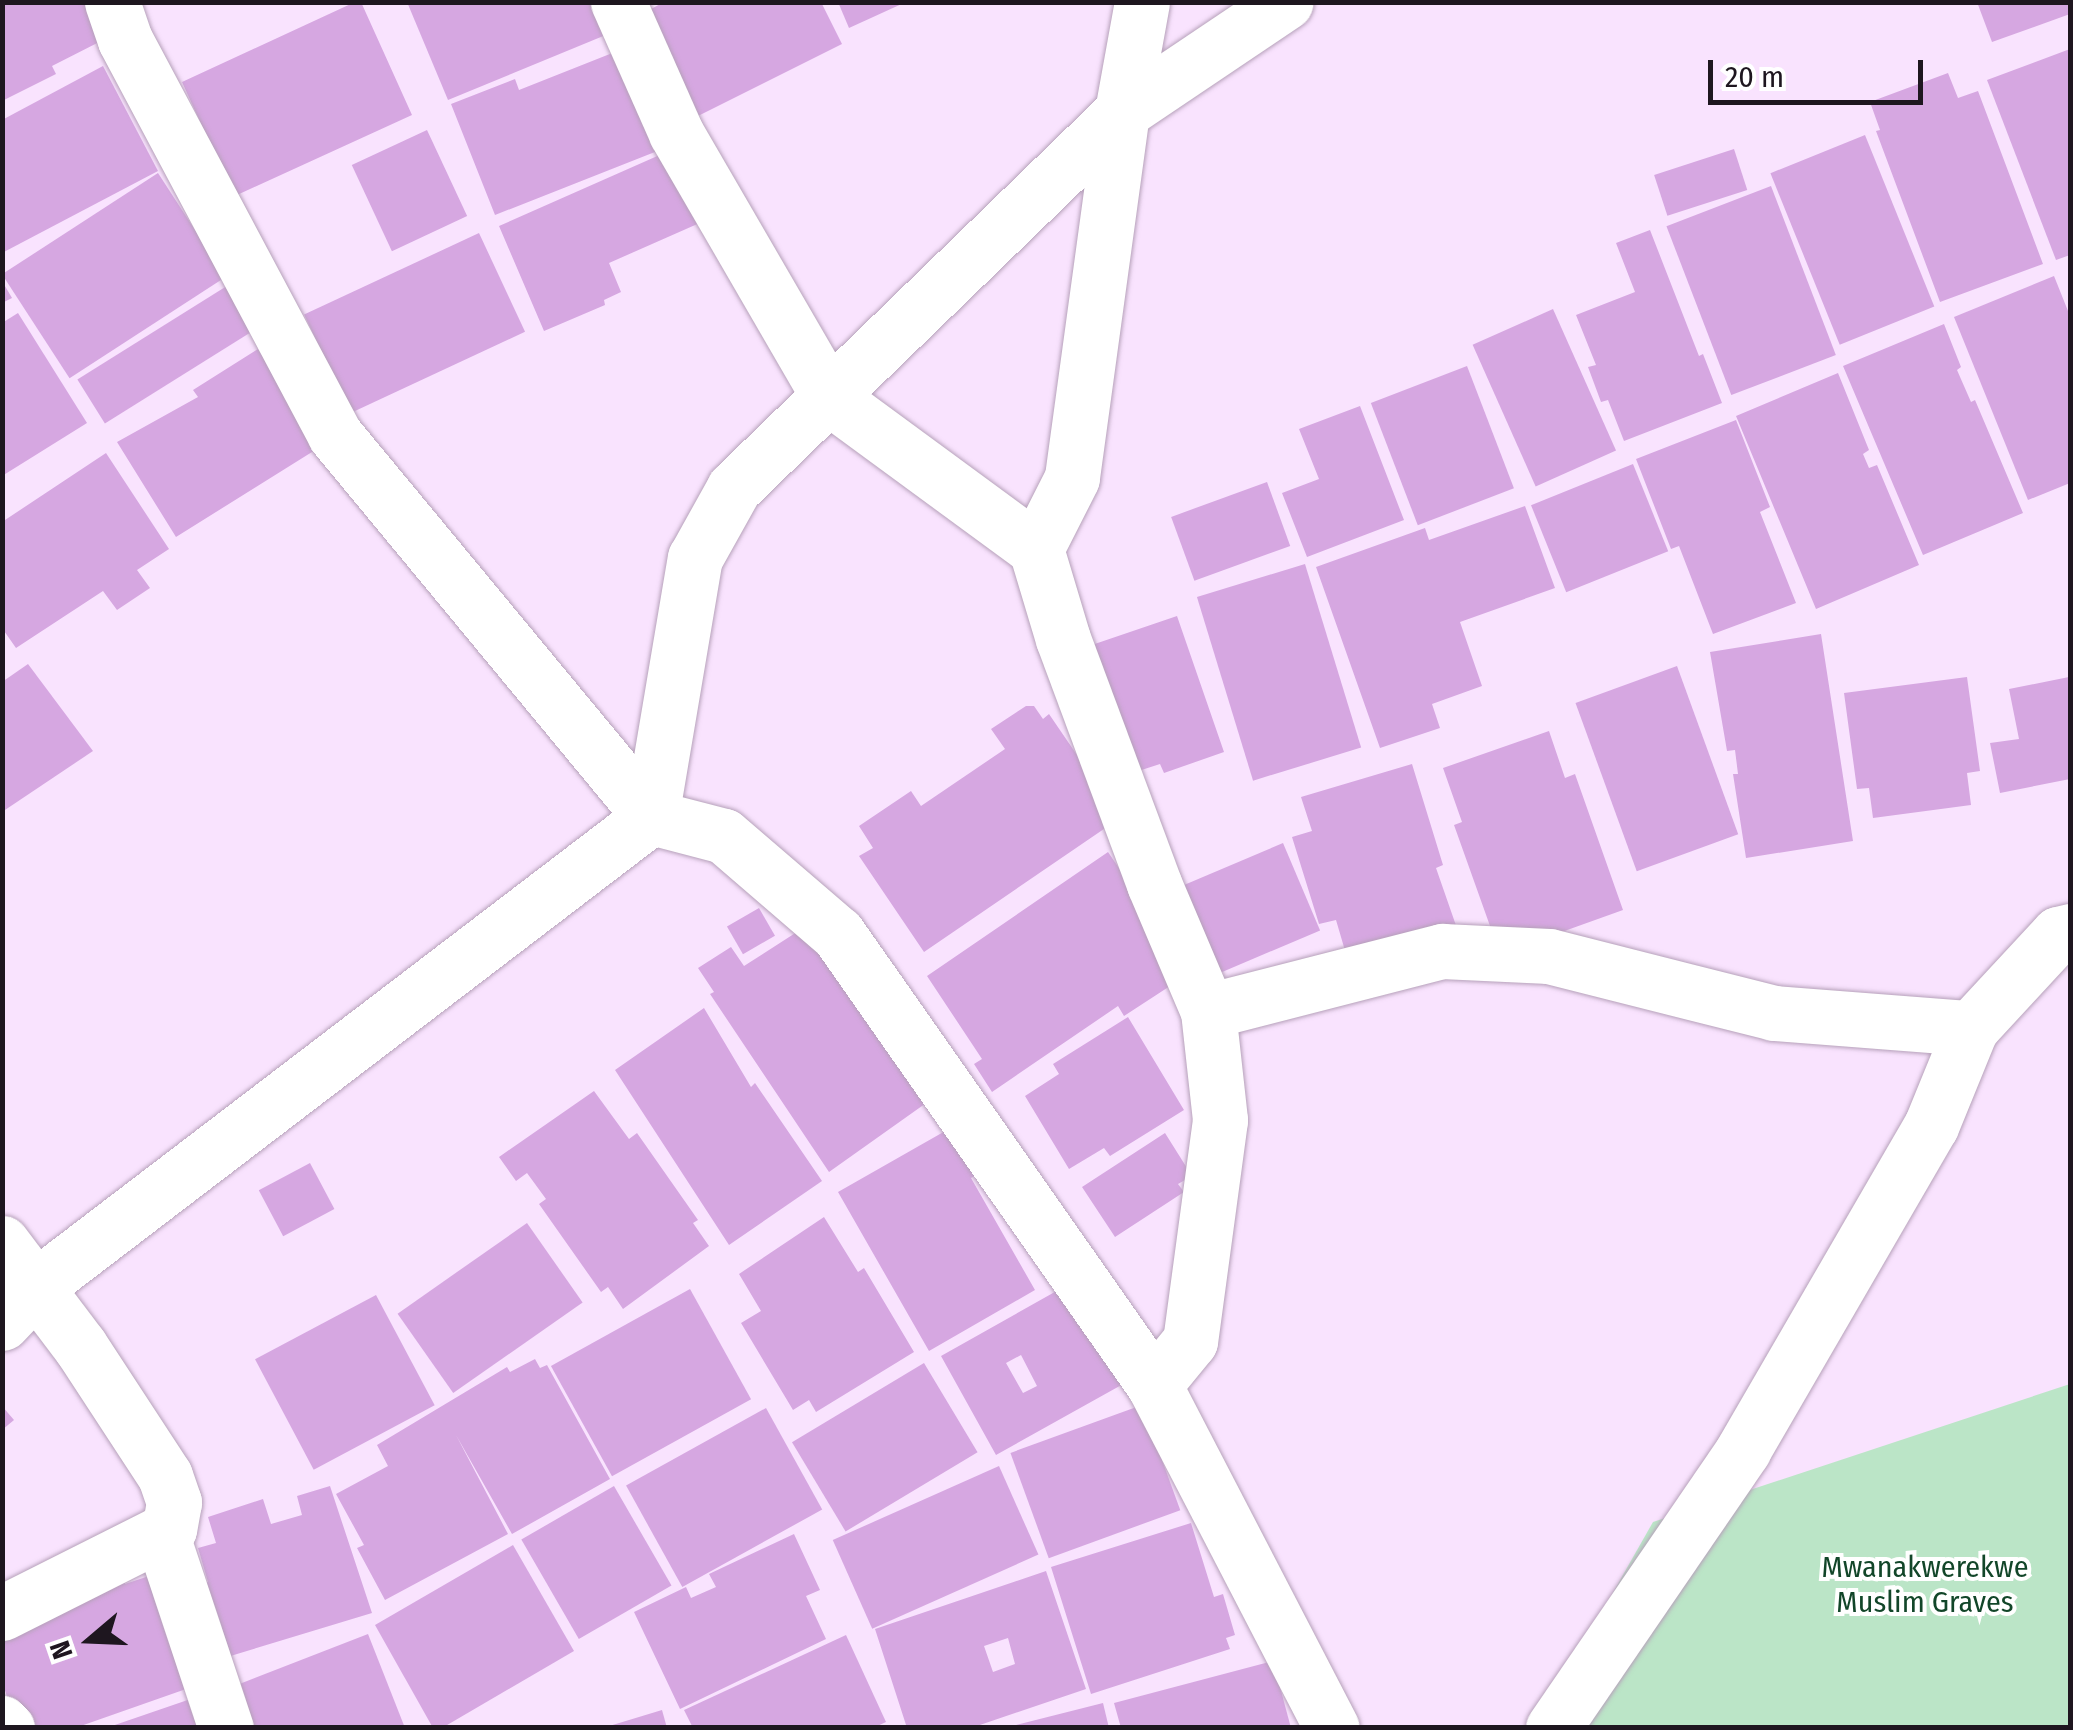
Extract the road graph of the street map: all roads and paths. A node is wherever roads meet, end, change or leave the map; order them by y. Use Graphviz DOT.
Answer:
graph roads {
  1 [pos="112,2"];
  2 [pos="618,2"];
  3 [pos="1142,2"];
  4 [pos="1286,2"];
  5 [pos="1122,112"];
  6 [pos="830,397"];
  7 [pos="1036,549"];
  8 [pos="651,817"];
  9 [pos="2070,930"];
  10 [pos="1208,1012"];
  11 [pos="1972,1028"];
  12 [pos="2,1243"];
  13 [pos="20,1304"];
  14 [pos="1154,1385"];
  15 [pos="161,1533"];
  16 [pos="2,1613"];
  17 [pos="226,1728"];
  18 [pos="1332,1728"];
  19 [pos="1553,1728"];
  1 -- 8 [label="street"];
  2 -- 6 [label="street"];
  3 -- 5 [label="street"];
  4 -- 5 [label="street"];
  5 -- 6 [label="street"];
  5 -- 7 [label="street"];
  6 -- 7 [label="street"];
  6 -- 8 [label="street"];
  7 -- 10 [label="street"];
  8 -- 13 [label="street"];
  8 -- 14 [label="street"];
  9 -- 11 [label="street"];
  10 -- 11 [label="street"];
  10 -- 14 [label="street"];
  11 -- 19 [label="street"];
  12 -- 13 [label="street"];
  13 -- 15 [label="street"];
  14 -- 18 [label="street"];
  15 -- 16 [label="street"];
  15 -- 17 [label="street"];
}
